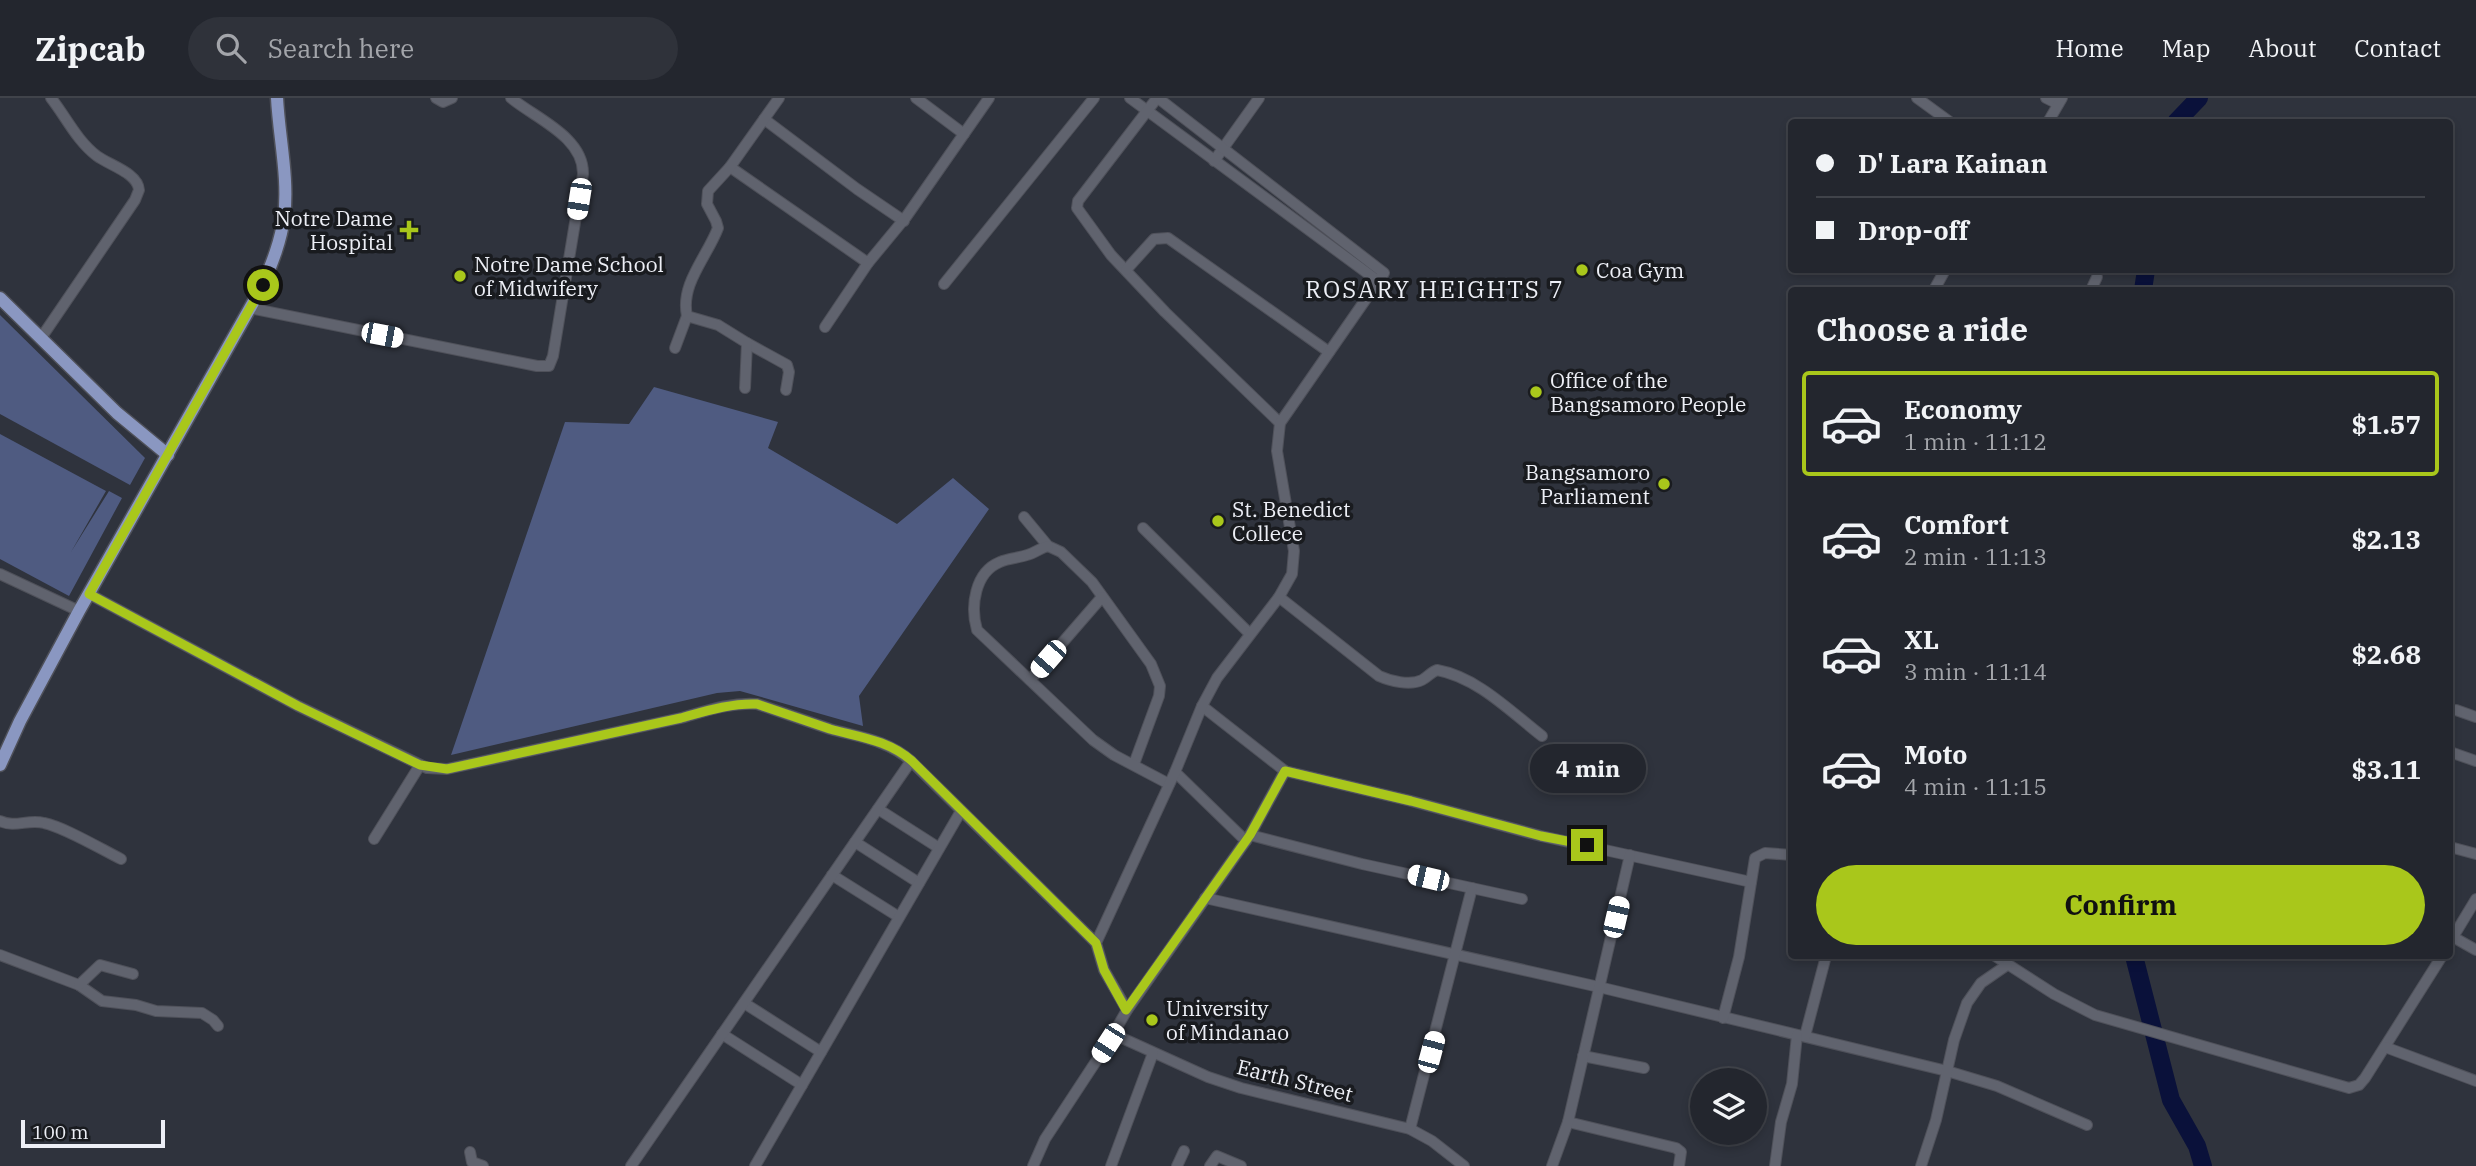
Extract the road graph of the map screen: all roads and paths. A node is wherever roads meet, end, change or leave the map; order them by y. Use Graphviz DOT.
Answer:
graph roads {
  1 [pos="51,98"];
  2 [pos="276,98"];
  3 [pos="436,98"];
  4 [pos="452,98"];
  5 [pos="511,98"];
  6 [pos="779,98"];
  7 [pos="916,98"];
  8 [pos="989,98"];
  9 [pos="1094,98"];
  10 [pos="1130,98"];
  11 [pos="1157,98"];
  12 [pos="1259,98"];
  13 [pos="1917,98"];
  14 [pos="2046,98"];
  15 [pos="2060,101"];
  16 [pos="1147,111"];
  17 [pos="764,119"];
  18 [pos="1946,119"];
  19 [pos="2050,119"];
  20 [pos="964,134"];
  21 [pos="1223,148"];
  22 [pos="1214,161"];
  23 [pos="730,167"];
  24 [pos="904,221"];
  25 [pos="868,263"];
  26 [pos="1126,270"];
  27 [pos="1381,277"];
  28 [pos="2097,277"];
  29 [pos="944,284"];
  30 [pos="2092,287"];
  31 [pos="0,298"];
  32 [pos="250,308"];
  33 [pos="687,316"];
  34 [pos="825,327"];
  35 [pos="41,338"];
  36 [pos="747,343"];
  37 [pos="675,348"];
  38 [pos="1329,352"];
  39 [pos="745,388"];
  40 [pos="786,390"];
  41 [pos="1280,423"];
  42 [pos="167,455"];
  43 [pos="1024,517"];
  44 [pos="1143,528"];
  45 [pos="1048,546"];
  46 [pos="0,574"];
  47 [pos="89,594"];
  48 [pos="1102,597"];
  49 [pos="1279,597"];
  50 [pos="79,611"];
  51 [pos="1250,634"];
  52 [pos="1030,680"];
  53 [pos="1202,706"];
  54 [pos="2456,710"];
  55 [pos="2476,718"];
  56 [pos="1542,736"];
  57 [pos="2453,753"];
  58 [pos="912,761"];
  59 [pos="2476,761"];
  60 [pos="1134,764"];
  61 [pos="0,765"];
  62 [pos="420,765"];
  63 [pos="1285,771"];
  64 [pos="1175,772"];
  65 [pos="1170,784"];
  66 [pos="878,809"];
  67 [pos="961,811"];
  68 [pos="0,821"];
  69 [pos="1248,838"];
  70 [pos="374,839"];
  71 [pos="855,842"];
  72 [pos="939,848"];
  73 [pos="2453,848"];
  74 [pos="1788,854"];
  75 [pos="2476,854"];
  76 [pos="1630,855"];
  77 [pos="121,859"];
  78 [pos="832,876"];
  79 [pos="1751,882"];
  80 [pos="919,883"];
  81 [pos="1472,888"];
  82 [pos="1205,898"];
  83 [pos="1522,899"];
  84 [pos="2476,899"];
  85 [pos="900,916"];
  86 [pos="2453,936"];
  87 [pos="2453,940"];
  88 [pos="1096,943"];
  89 [pos="2476,950"];
  90 [pos="1456,955"];
  91 [pos="0,956"];
  92 [pos="1824,959"];
  93 [pos="1999,959"];
  94 [pos="2440,959"];
  95 [pos="2007,965"];
  96 [pos="133,974"];
  97 [pos="79,985"];
  98 [pos="1599,988"];
  99 [pos="744,1003"];
  100 [pos="1126,1010"];
  101 [pos="1723,1018"];
  102 [pos="218,1026"];
  103 [pos="722,1034"];
  104 [pos="1113,1034"];
  105 [pos="1801,1036"];
  106 [pos="2385,1047"];
  107 [pos="821,1052"];
  108 [pos="1153,1054"];
  109 [pos="1583,1056"];
  110 [pos="1644,1068"];
  111 [pos="1947,1071"];
  112 [pos="2476,1081"];
  113 [pos="803,1085"];
  114 [pos="1568,1122"];
  115 [pos="2087,1125"];
  116 [pos="1410,1129"];
  117 [pos="1184,1151"];
  118 [pos="470,1152"];
  119 [pos="482,1166"];
  120 [pos="631,1166"];
  121 [pos="755,1166"];
  122 [pos="1033,1166"];
  123 [pos="1111,1166"];
  124 [pos="1177,1166"];
  125 [pos="1210,1166"];
  126 [pos="1241,1166"];
  127 [pos="1464,1166"];
  128 [pos="1552,1166"];
  129 [pos="1679,1166"];
  130 [pos="1774,1166"];
  131 [pos="1921,1166"];
  1 -- 35 [label="street"];
  2 -- 32 [label="main road"];
  3 -- 4 [label="street"];
  5 -- 32 [label="street"];
  6 -- 17 [label="street"];
  7 -- 20 [label="street"];
  8 -- 20 [label="street"];
  9 -- 29 [label="street"];
  10 -- 16 [label="street"];
  11 -- 16 [label="street"];
  11 -- 21 [label="street"];
  12 -- 21 [label="street"];
  13 -- 18 [label="street"];
  14 -- 15 [label="street"];
  15 -- 19 [label="street"];
  16 -- 22 [label="street"];
  16 -- 26 [label="street"];
  17 -- 23 [label="street"];
  17 -- 24 [label="street"];
  20 -- 24 [label="street"];
  21 -- 22 [label="street"];
  21 -- 27 [label="street"];
  22 -- 27 [label="street"];
  23 -- 25 [label="street"];
  23 -- 33 [label="street"];
  24 -- 25 [label="street"];
  25 -- 34 [label="street"];
  26 -- 38 [label="street"];
  26 -- 41 [label="street"];
  27 -- 38 [label="street"];
  28 -- 30 [label="street"];
  31 -- 35 [label="main road"];
  32 -- 42 [label="main road"];
  33 -- 36 [label="street"];
  33 -- 37 [label="street"];
  35 -- 42 [label="main road"];
  36 -- 39 [label="street"];
  36 -- 40 [label="street"];
  38 -- 41 [label="street"];
  41 -- 49 [label="street"];
  42 -- 47 [label="main road"];
  43 -- 45 [label="street"];
  44 -- 51 [label="street"];
  45 -- 48 [label="street"];
  45 -- 52 [label="street"];
  46 -- 50 [label="street"];
  47 -- 50 [label="main road"];
  47 -- 62 [label="street"];
  48 -- 52 [label="street"];
  48 -- 60 [label="street"];
  49 -- 51 [label="street"];
  49 -- 56 [label="street"];
  50 -- 61 [label="main road"];
  51 -- 53 [label="street"];
  52 -- 60 [label="street"];
  53 -- 63 [label="street"];
  53 -- 64 [label="street"];
  54 -- 55 [label="street"];
  57 -- 59 [label="street"];
  58 -- 62 [label="street"];
  58 -- 66 [label="street"];
  58 -- 67 [label="street"];
  60 -- 65 [label="street"];
  62 -- 70 [label="street"];
  63 -- 69 [label="street"];
  63 -- 76 [label="street"];
  64 -- 65 [label="street"];
  64 -- 69 [label="street"];
  65 -- 88 [label="street"];
  66 -- 71 [label="street"];
  66 -- 72 [label="street"];
  67 -- 72 [label="street"];
  67 -- 88 [label="street"];
  68 -- 77 [label="street"];
  69 -- 81 [label="street"];
  69 -- 82 [label="street"];
  71 -- 78 [label="street"];
  71 -- 80 [label="street"];
  72 -- 80 [label="street"];
  73 -- 75 [label="street"];
  74 -- 79 [label="street"];
  76 -- 79 [label="street"];
  76 -- 98 [label="street"];
  78 -- 85 [label="street"];
  78 -- 99 [label="street"];
  79 -- 101 [label="street"];
  80 -- 85 [label="street"];
  81 -- 83 [label="street"];
  81 -- 90 [label="street"];
  82 -- 90 [label="street"];
  82 -- 100 [label="street"];
  84 -- 86 [label="street"];
  85 -- 107 [label="street"];
  87 -- 89 [label="street"];
  88 -- 100 [label="street"];
  90 -- 98 [label="street"];
  90 -- 116 [label="street"];
  91 -- 97 [label="street"];
  92 -- 105 [label="street"];
  93 -- 95 [label="street"];
  94 -- 106 [label="street"];
  95 -- 106 [label="street"];
  95 -- 111 [label="street"];
  96 -- 97 [label="street"];
  97 -- 102 [label="street"];
  98 -- 101 [label="street"];
  98 -- 109 [label="street"];
  99 -- 103 [label="street"];
  99 -- 107 [label="street"];
  100 -- 104 [label="street"];
  101 -- 105 [label="street"];
  103 -- 113 [label="street"];
  103 -- 120 [label="street"];
  104 -- 108 [label="street, Earth Street"];
  104 -- 122 [label="street"];
  105 -- 111 [label="street"];
  105 -- 130 [label="street"];
  106 -- 112 [label="street"];
  107 -- 113 [label="street"];
  108 -- 116 [label="street, Earth Street"];
  108 -- 123 [label="street"];
  109 -- 110 [label="street"];
  109 -- 114 [label="street"];
  111 -- 115 [label="street"];
  111 -- 131 [label="street"];
  113 -- 121 [label="street"];
  114 -- 128 [label="street"];
  114 -- 129 [label="street"];
  116 -- 127 [label="street, Earth Street"];
  117 -- 124 [label="street"];
  118 -- 119 [label="street"];
  125 -- 126 [label="street"];
}
